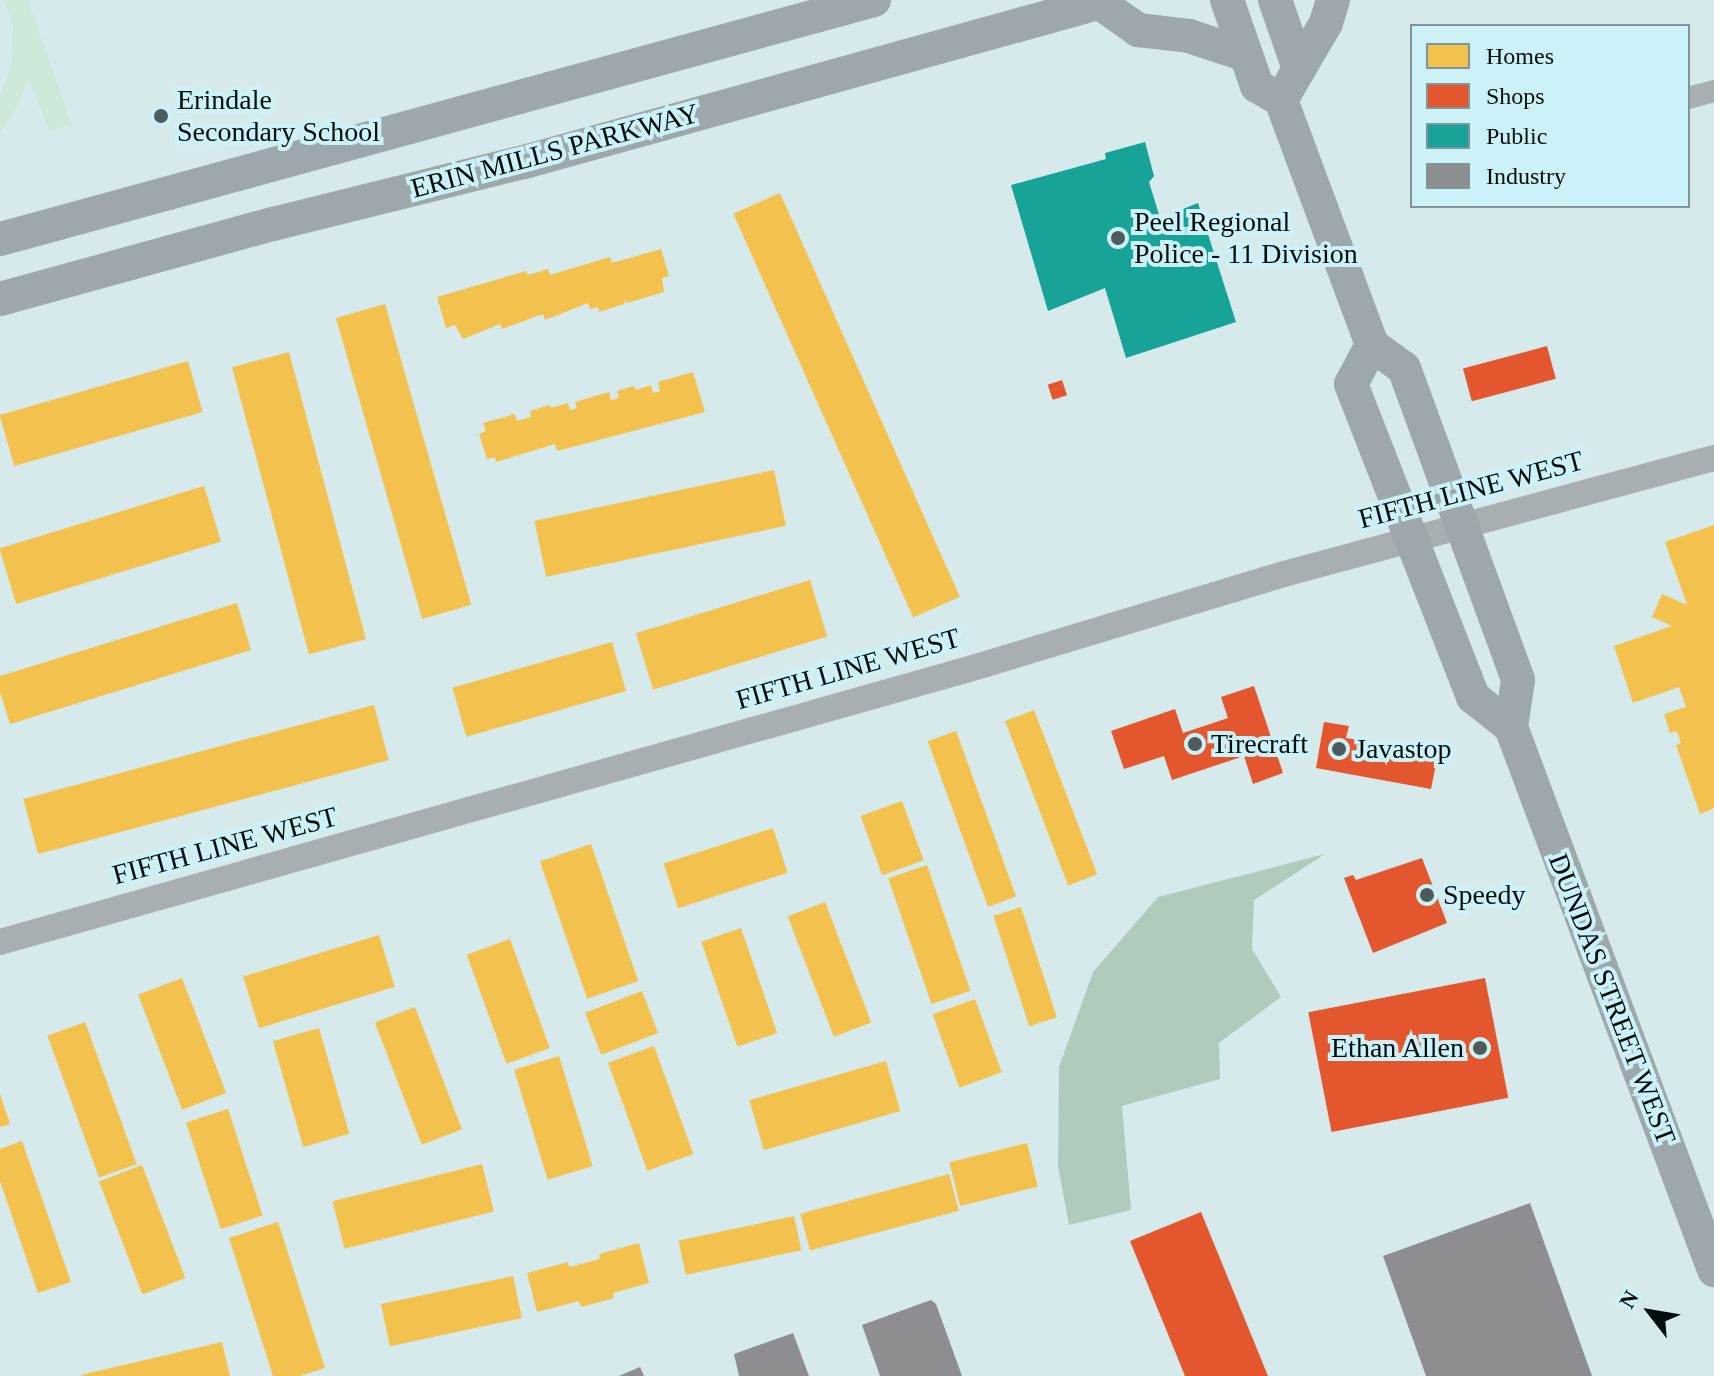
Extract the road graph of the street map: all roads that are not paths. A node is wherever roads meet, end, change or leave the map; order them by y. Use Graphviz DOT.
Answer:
graph roads {
  1 [pos="874,0"];
  2 [pos="1227,0"];
  3 [pos="1275,0"];
  4 [pos="1333,0"];
  5 [pos="1105,1"];
  6 [pos="1246,55"];
  7 [pos="1299,69"];
  8 [pos="1714,91"];
  9 [pos="1690,97"];
  10 [pos="1281,100"];
  11 [pos="0,239"];
  12 [pos="0,299"];
  13 [pos="1372,345"];
  14 [pos="1714,458"];
  15 [pos="1461,525"];
  16 [pos="1410,539"];
  17 [pos="1511,727"];
  18 [pos="0,942"];
  19 [pos="1714,1270"];
  1 -- 11 [label="main road"];
  2 -- 6 [label="main road"];
  3 -- 7 [label="main road"];
  4 -- 7 [label="main road"];
  5 -- 6 [label="main road"];
  5 -- 12 [label="main road, ERIN MILLS PARKWAY"];
  6 -- 10 [label="main road"];
  7 -- 10 [label="main road"];
  8 -- 9 [label="street"];
  10 -- 13 [label="main road"];
  13 -- 15 [label="main road, DUNDAS STREET WEST"];
  13 -- 16 [label="main road"];
  14 -- 15 [label="street, FIFTH LINE WEST"];
  15 -- 16 [label="street, FIFTH LINE WEST"];
  15 -- 17 [label="main road, DUNDAS STREET WEST"];
  16 -- 17 [label="main road"];
  16 -- 18 [label="street, FIFTH LINE WEST"];
  17 -- 19 [label="main road, DUNDAS STREET WEST"];
}
